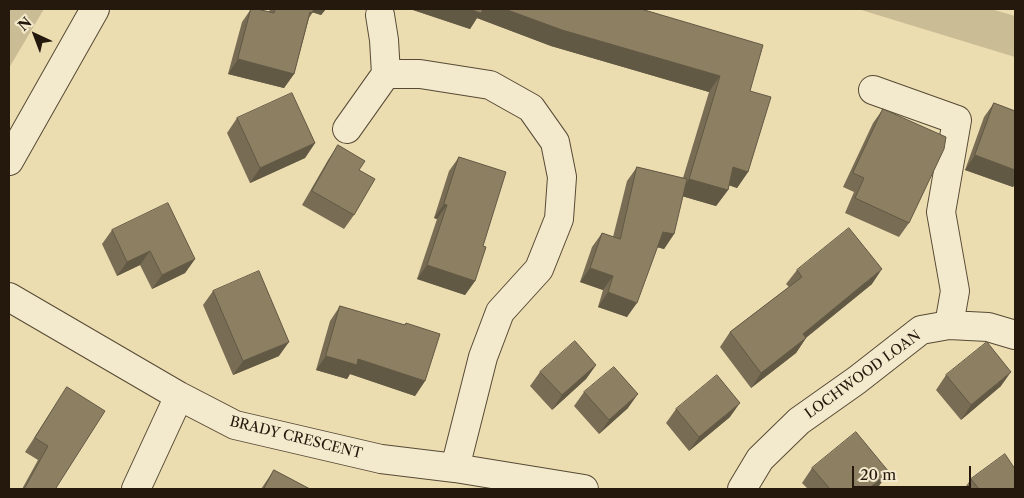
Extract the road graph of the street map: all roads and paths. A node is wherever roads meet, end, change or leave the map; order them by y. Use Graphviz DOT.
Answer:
graph roads {
  1 [pos="95,9"];
  2 [pos="380,15"];
  3 [pos="386,74"];
  4 [pos="873,90"];
  5 [pos="347,129"];
  6 [pos="9,161"];
  7 [pos="9,297"];
  8 [pos="949,325"];
  9 [pos="1015,335"];
  10 [pos="179,396"];
  11 [pos="456,468"];
  12 [pos="136,489"];
  13 [pos="584,489"];
  14 [pos="742,489"];
  1 -- 6 [label="street"];
  2 -- 3 [label="street"];
  3 -- 5 [label="street"];
  3 -- 11 [label="street"];
  4 -- 8 [label="street"];
  7 -- 10 [label="street, BRADY CRESCENT"];
  8 -- 9 [label="street, LOCHWOOD LOAN"];
  8 -- 14 [label="street, LOCHWOOD LOAN"];
  10 -- 11 [label="street, BRADY CRESCENT"];
  10 -- 12 [label="street"];
  11 -- 13 [label="street, BRADY CRESCENT"];
}
